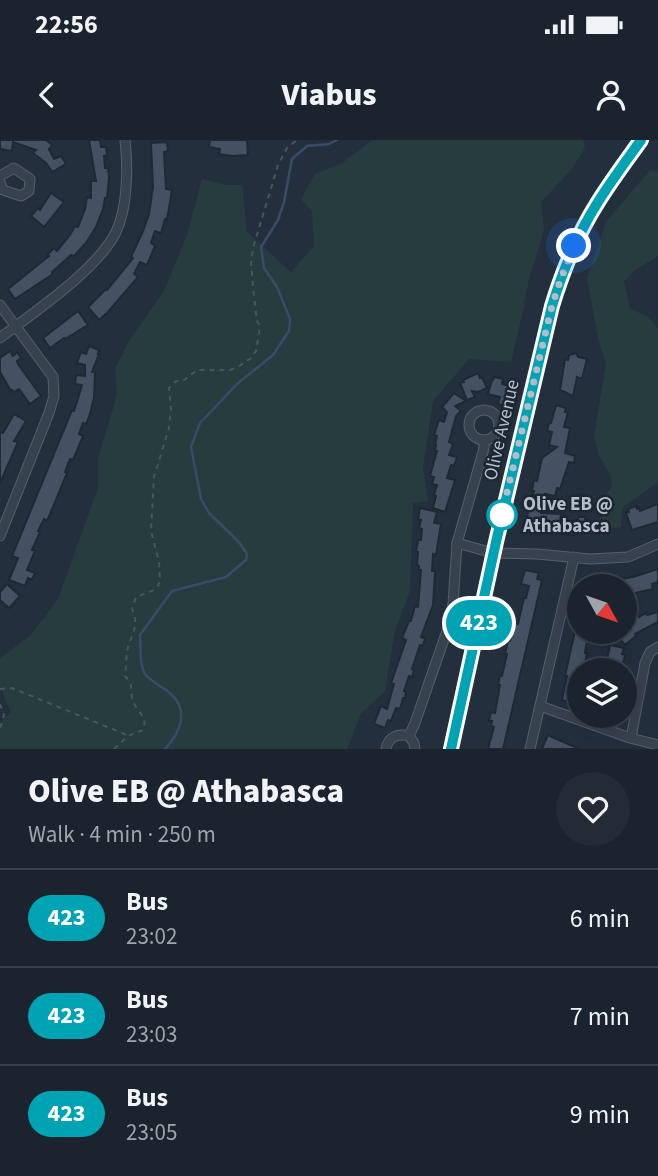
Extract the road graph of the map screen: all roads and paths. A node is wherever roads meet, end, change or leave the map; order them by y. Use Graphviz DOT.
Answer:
graph roads {
  1 [pos="125,140"];
  2 [pos="296,140"];
  3 [pos="641,140"];
  4 [pos="0,176"];
  5 [pos="0,182"];
  6 [pos="0,305"];
  7 [pos="16,326"];
  8 [pos="0,338"];
  9 [pos="485,440"];
  10 [pos="0,536"];
  11 [pos="457,543"];
  12 [pos="658,544"];
  13 [pos="493,553"];
  14 [pos="574,557"];
  15 [pos="658,647"];
  16 [pos="0,689"];
  17 [pos="0,704"];
  18 [pos="540,706"];
  19 [pos="0,729"];
  20 [pos="128,736"];
  21 [pos="409,736"];
  22 [pos="631,738"];
  23 [pos="658,745"];
  24 [pos="114,749"];
  25 [pos="386,749"];
  26 [pos="415,749"];
  27 [pos="451,749"];
  28 [pos="530,749"];
  1 -- 7 [label="street"];
  2 -- 20 [label="path"];
  3 -- 13 [label="main road, Olive Avenue"];
  4 -- 5 [label="street"];
  6 -- 7 [label="street"];
  7 -- 8 [label="street"];
  7 -- 10 [label="street"];
  9 -- 11 [label="street"];
  11 -- 13 [label="street"];
  11 -- 21 [label="street"];
  12 -- 14 [label="street"];
  13 -- 14 [label="street"];
  13 -- 27 [label="main road, Olive Avenue"];
  14 -- 18 [label="street"];
  15 -- 22 [label="street"];
  16 -- 20 [label="path"];
  17 -- 19 [label="path"];
  18 -- 22 [label="street"];
  18 -- 28 [label="street"];
  20 -- 24 [label="path"];
  21 -- 25 [label="street"];
  21 -- 26 [label="street"];
  22 -- 23 [label="street"];
}
